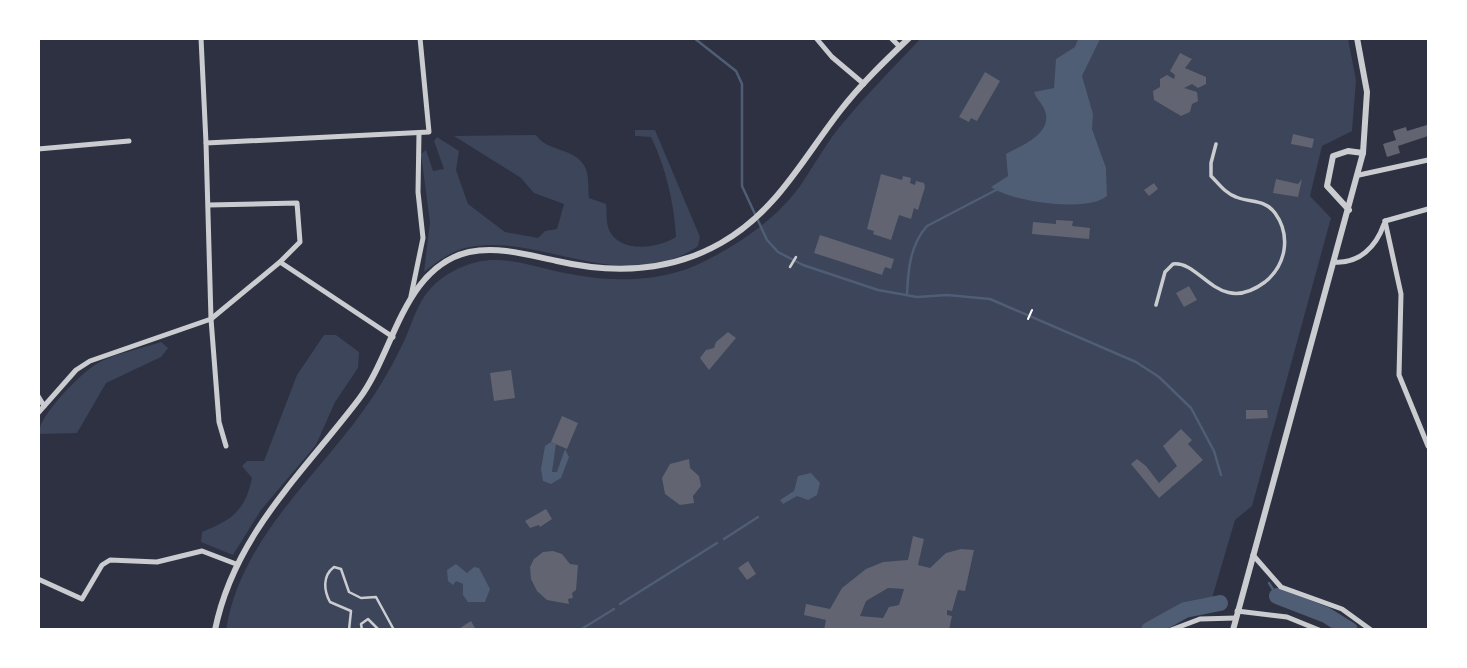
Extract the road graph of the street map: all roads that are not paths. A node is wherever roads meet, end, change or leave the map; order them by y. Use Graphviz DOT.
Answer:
graph roads {
  1 [pos="201,38"];
  2 [pos="420,38"];
  3 [pos="816,38"];
  4 [pos="891,38"];
  5 [pos="909,38"];
  6 [pos="1357,38"];
  7 [pos="900,47"];
  8 [pos="864,84"];
  9 [pos="419,133"];
  10 [pos="129,141"];
  11 [pos="206,143"];
  12 [pos="1216,144"];
  13 [pos="38,149"];
  14 [pos="1363,153"];
  15 [pos="1429,160"];
  16 [pos="1359,175"];
  17 [pos="209,205"];
  18 [pos="1429,208"];
  19 [pos="1349,210"];
  20 [pos="1385,221"];
  21 [pos="796,257"];
  22 [pos="1334,261"];
  23 [pos="280,262"];
  24 [pos="790,267"];
  25 [pos="411,299"];
  26 [pos="1156,305"];
  27 [pos="211,319"];
  28 [pos="393,337"];
  29 [pos="38,397"];
  30 [pos="44,406"];
  31 [pos="38,413"];
  32 [pos="226,446"];
  33 [pos="1429,446"];
  34 [pos="1253,555"];
  35 [pos="236,564"];
  36 [pos="38,579"];
  37 [pos="1237,614"];
  38 [pos="215,629"];
  39 [pos="349,629"];
  40 [pos="362,629"];
  41 [pos="379,629"];
  42 [pos="394,629"];
  43 [pos="1171,629"];
  44 [pos="1233,629"];
  45 [pos="1319,629"];
  46 [pos="1371,629"];
  1 -- 11 [label="street"];
  2 -- 9 [label="street"];
  3 -- 8 [label="street"];
  4 -- 7 [label="street"];
  5 -- 7 [label="street"];
  6 -- 14 [label="street"];
  7 -- 8 [label="street"];
  8 -- 25 [label="street"];
  9 -- 11 [label="street"];
  9 -- 25 [label="street"];
  10 -- 13 [label="street"];
  11 -- 17 [label="street"];
  12 -- 26 [label="street"];
  14 -- 16 [label="street"];
  14 -- 19 [label="street"];
  15 -- 16 [label="street"];
  16 -- 19 [label="street"];
  17 -- 23 [label="street"];
  17 -- 27 [label="street"];
  18 -- 20 [label="street"];
  19 -- 22 [label="street"];
  20 -- 22 [label="street"];
  20 -- 33 [label="street"];
  21 -- 24 [label="lane"];
  22 -- 34 [label="street"];
  23 -- 27 [label="street"];
  23 -- 28 [label="street"];
  25 -- 28 [label="street"];
  27 -- 30 [label="street"];
  27 -- 32 [label="street"];
  28 -- 35 [label="street"];
  29 -- 30 [label="street"];
  30 -- 31 [label="street"];
  34 -- 37 [label="street"];
  34 -- 46 [label="street"];
  35 -- 36 [label="street"];
  35 -- 38 [label="street"];
  37 -- 43 [label="street"];
  37 -- 44 [label="street"];
  37 -- 45 [label="street"];
  39 -- 42 [label="lane"];
  40 -- 41 [label="lane"];
}
